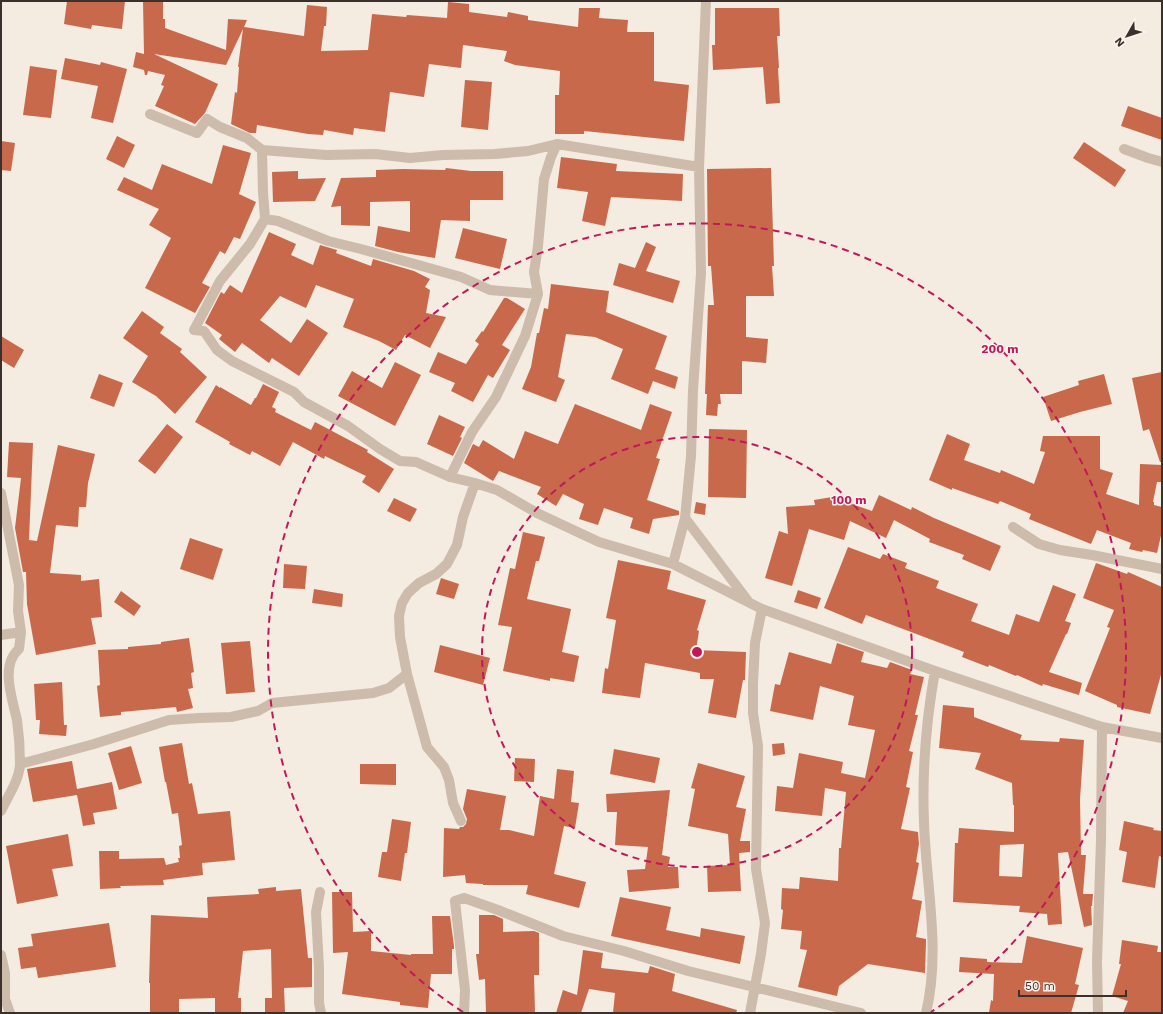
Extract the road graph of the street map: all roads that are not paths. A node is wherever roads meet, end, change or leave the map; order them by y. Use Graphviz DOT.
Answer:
graph roads {
  1 [pos="706,1"];
  2 [pos="150,114"];
  3 [pos="557,144"];
  4 [pos="1124,149"];
  5 [pos="262,150"];
  6 [pos="1162,162"];
  7 [pos="699,167"];
  8 [pos="265,219"];
  9 [pos="538,294"];
  10 [pos="450,476"];
  11 [pos="476,482"];
  12 [pos="1,493"];
  13 [pos="684,518"];
  14 [pos="1013,527"];
  15 [pos="673,564"];
  16 [pos="1162,569"];
  17 [pos="750,603"];
  18 [pos="762,609"];
  19 [pos="21,632"];
  20 [pos="1,635"];
  21 [pos="935,671"];
  22 [pos="407,674"];
  23 [pos="1102,727"];
  24 [pos="1162,738"];
  25 [pos="20,764"];
  26 [pos="5,794"];
  27 [pos="1,811"];
  28 [pos="461,821"];
  29 [pos="320,892"];
  30 [pos="1,955"];
  31 [pos="755,987"];
  32 [pos="10,1013"];
  33 [pos="321,1013"];
  34 [pos="464,1013"];
  35 [pos="750,1013"];
  36 [pos="861,1013"];
  37 [pos="926,1013"];
  38 [pos="1098,1013"];
  1 -- 7 [label="street"];
  2 -- 5 [label="street"];
  3 -- 5 [label="street"];
  3 -- 7 [label="street"];
  3 -- 9 [label="street"];
  4 -- 6 [label="street"];
  5 -- 8 [label="street"];
  7 -- 13 [label="street"];
  8 -- 9 [label="street"];
  8 -- 10 [label="street"];
  9 -- 10 [label="street"];
  10 -- 11 [label="street"];
  11 -- 15 [label="street"];
  11 -- 22 [label="street"];
  12 -- 19 [label="street"];
  13 -- 15 [label="street"];
  13 -- 17 [label="street"];
  14 -- 16 [label="street"];
  15 -- 17 [label="street"];
  17 -- 18 [label="street"];
  18 -- 21 [label="street"];
  18 -- 31 [label="street"];
  19 -- 20 [label="street"];
  19 -- 25 [label="street"];
  21 -- 23 [label="street"];
  21 -- 37 [label="street"];
  22 -- 25 [label="street"];
  22 -- 28 [label="street"];
  23 -- 24 [label="street"];
  23 -- 38 [label="street"];
  25 -- 26 [label="street"];
  26 -- 27 [label="street"];
  29 -- 33 [label="street"];
  30 -- 32 [label="street"];
  31 -- 34 [label="street"];
  31 -- 35 [label="street"];
  31 -- 36 [label="street"];
}
